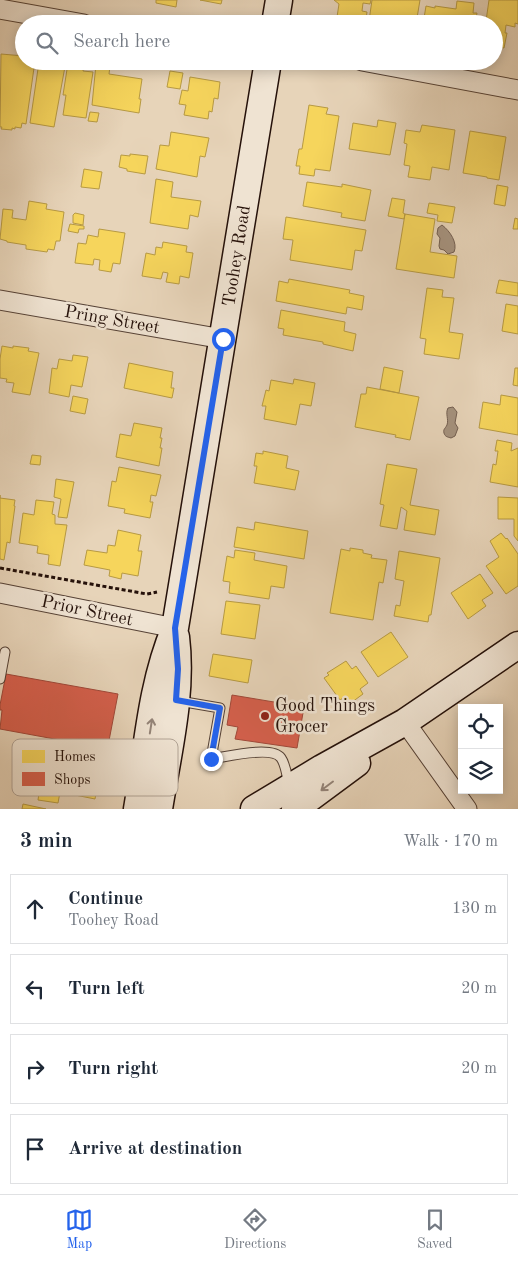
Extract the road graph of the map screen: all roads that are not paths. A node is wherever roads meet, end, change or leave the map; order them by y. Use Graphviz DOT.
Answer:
graph roads {
  1 [pos="279,0"];
  2 [pos="0,10"];
  3 [pos="30,15"];
  4 [pos="276,15"];
  5 [pos="267,70"];
  6 [pos="410,70"];
  7 [pos="518,90"];
  8 [pos="0,300"];
  9 [pos="223,339"];
  10 [pos="0,593"];
  11 [pos="175,628"];
  12 [pos="518,645"];
  13 [pos="5,652"];
  14 [pos="0,679"];
  15 [pos="176,700"];
  16 [pos="405,722"];
  17 [pos="149,739"];
  18 [pos="170,739"];
  19 [pos="139,796"];
  20 [pos="161,796"];
  21 [pos="171,796"];
  22 [pos="292,798"];
  23 [pos="137,809"];
  24 [pos="159,809"];
  25 [pos="180,809"];
  26 [pos="254,809"];
  27 [pos="467,809"];
  1 -- 4 [label="main road"];
  2 -- 3 [label="street"];
  5 -- 9 [label="main road, Toohey Road"];
  6 -- 7 [label="street"];
  8 -- 9 [label="street, Pring Street"];
  9 -- 11 [label="main road, Toohey Road"];
  10 -- 11 [label="street, Prior Street"];
  11 -- 15 [label="main road, Toohey Road"];
  17 -- 11 [label="main road, Toohey Road, one-way"];
  12 -- 16 [label="main road"];
  13 -- 14 [label="lane"];
  15 -- 18 [label="main road, Toohey Road"];
  15 -- 22 [label="lane"];
  16 -- 22 [label="main road"];
  16 -- 27 [label="street"];
  23 -- 19 [label="main road, Toohey Road, one-way"];
  20 -- 24 [label="main road, Toohey Road"];
  21 -- 25 [label="main road"];
  22 -- 26 [label="main road"];
}
